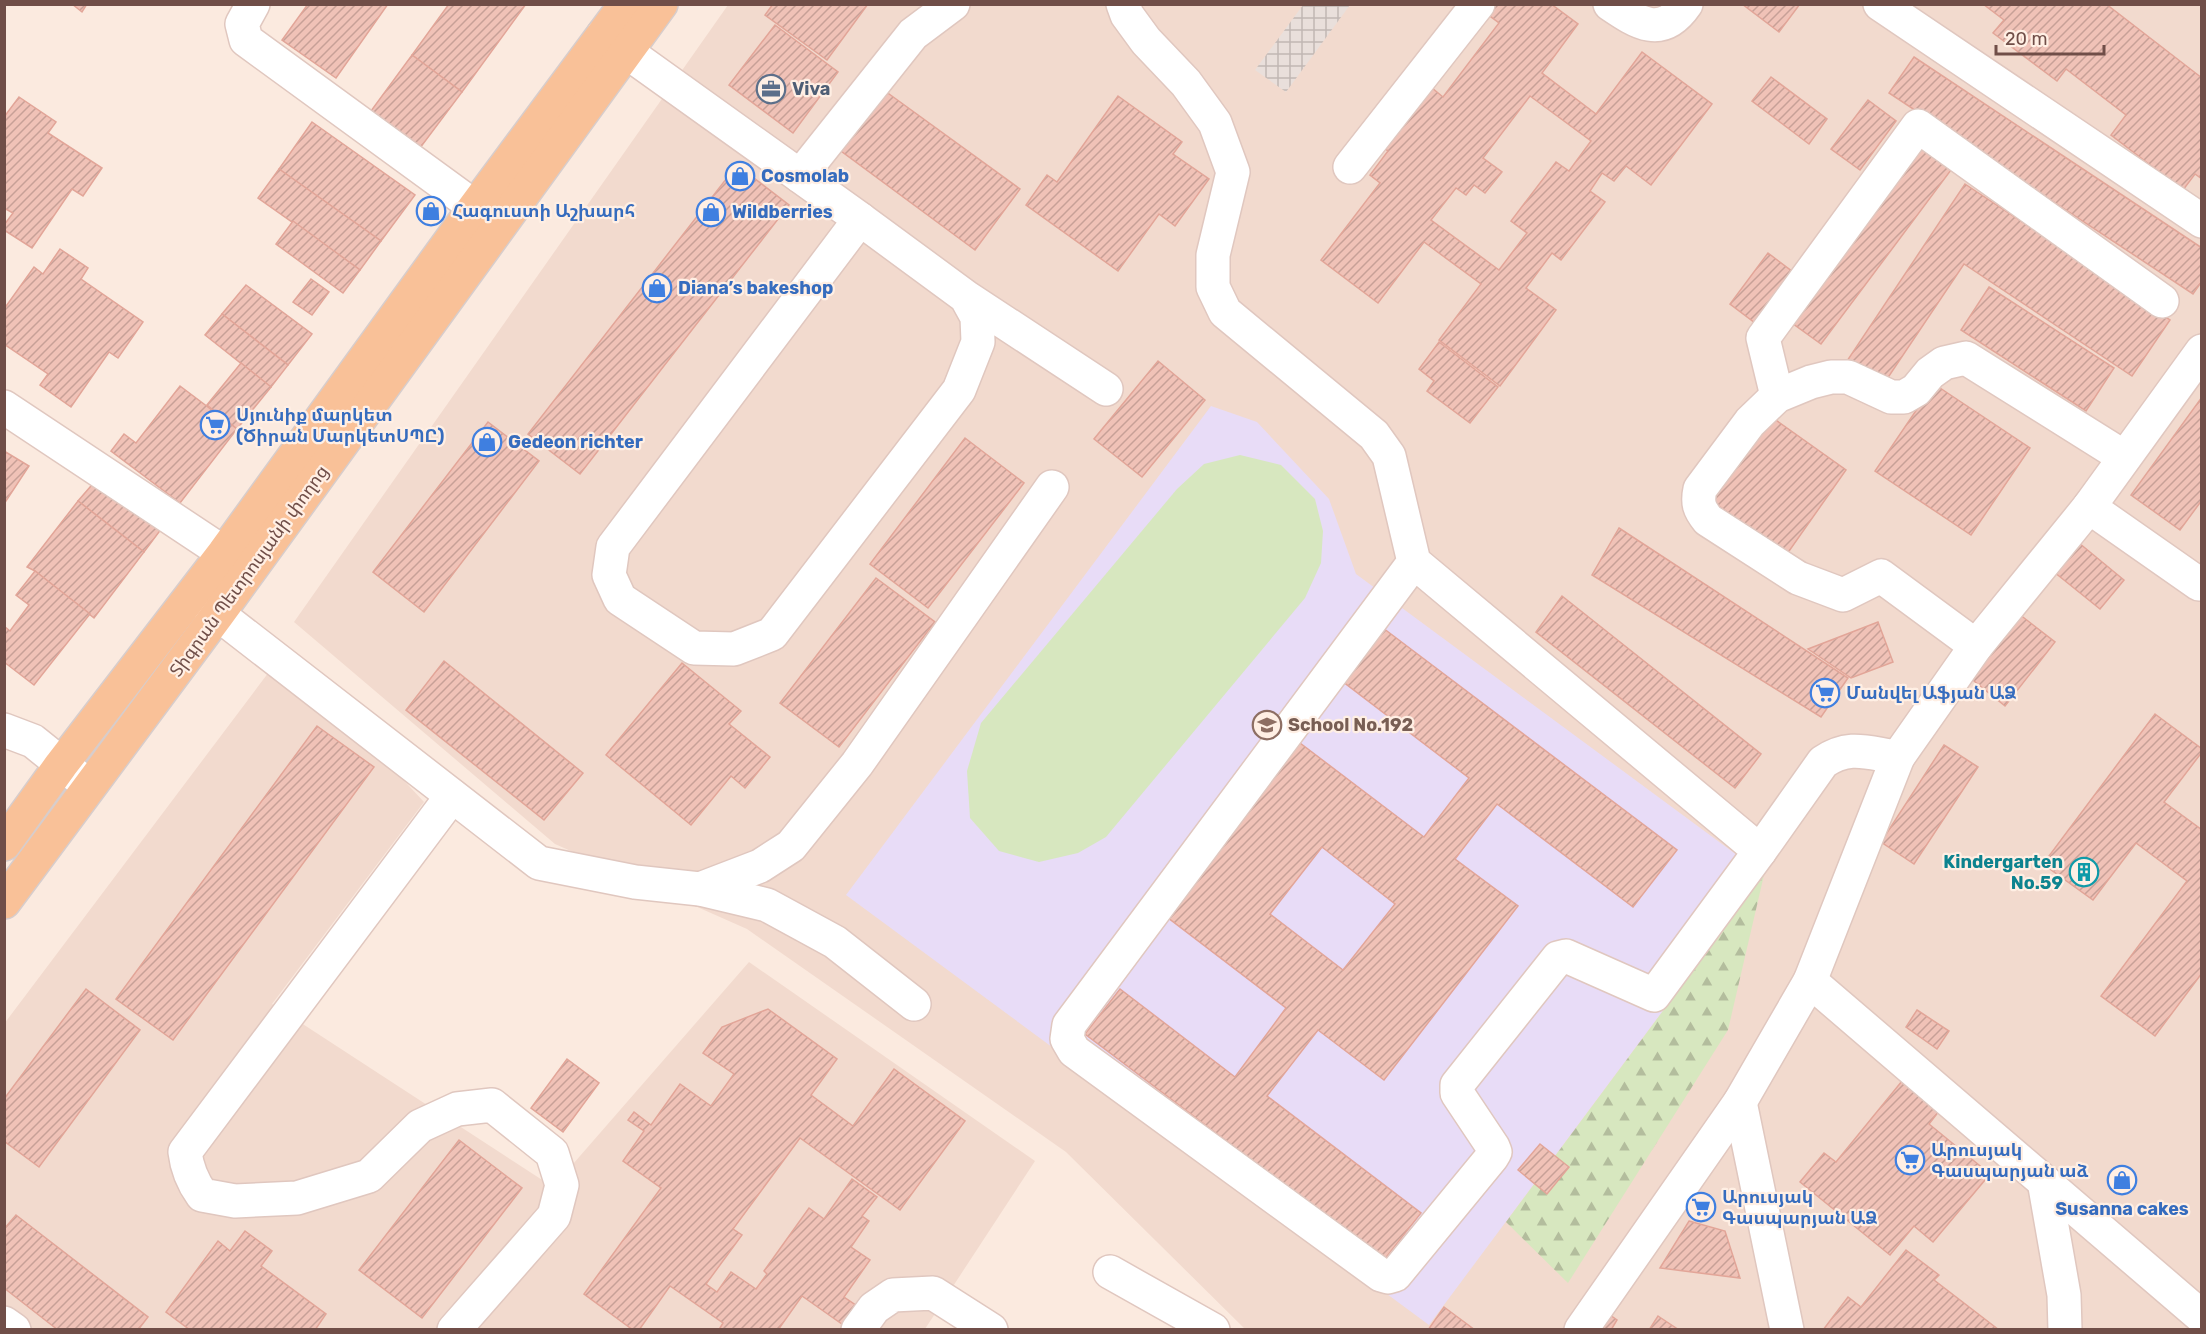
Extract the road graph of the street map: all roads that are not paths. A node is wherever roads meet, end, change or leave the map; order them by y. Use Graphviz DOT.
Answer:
graph roads {
  1 [pos="254,4"];
  2 [pos="626,4"];
  3 [pos="661,4"];
  4 [pos="953,4"];
  5 [pos="1123,4"];
  6 [pos="1478,4"];
  7 [pos="1610,4"];
  8 [pos="1686,4"];
  9 [pos="1880,4"];
  10 [pos="614,44"];
  11 [pos="1350,166"];
  12 [pos="800,176"];
  13 [pos="475,207"];
  14 [pos="860,219"];
  15 [pos="2202,221"];
  16 [pos="966,297"];
  17 [pos="2162,301"];
  18 [pos="2202,351"];
  19 [pos="1106,389"];
  20 [pos="1777,396"];
  21 [pos="4,407"];
  22 [pos="2124,457"];
  23 [pos="1052,487"];
  24 [pos="2089,507"];
  25 [pos="224,553"];
  26 [pos="1414,562"];
  27 [pos="2202,581"];
  28 [pos="192,594"];
  29 [pos="218,614"];
  30 [pos="1976,646"];
  31 [pos="4,730"];
  32 [pos="1898,757"];
  33 [pos="61,765"];
  34 [pos="89,786"];
  35 [pos="452,796"];
  36 [pos="4,844"];
  37 [pos="1760,852"];
  38 [pos="700,889"];
  39 [pos="4,902"];
  40 [pos="1810,981"];
  41 [pos="914,1004"];
  42 [pos="1740,1102"];
  43 [pos="2044,1181"];
  44 [pos="1110,1272"];
  45 [pos="2196,1303"];
  46 [pos="4,1323"];
  47 [pos="14,1329"];
  48 [pos="454,1329"];
  49 [pos="858,1329"];
  50 [pos="991,1329"];
  51 [pos="1212,1329"];
  52 [pos="1581,1329"];
  53 [pos="1788,1329"];
  54 [pos="2066,1329"];
  1 -- 13 [label="lane"];
  2 -- 10 [label="main road, Տիգրան Պետրոսյանի փողոց"];
  3 -- 10 [label="main road, Տիգրան Պետրոսյանի փողոց"];
  4 -- 12 [label="lane"];
  5 -- 26 [label="lane"];
  6 -- 11 [label="lane"];
  7 -- 8 [label="lane"];
  9 -- 15 [label="lane"];
  10 -- 12 [label="lane"];
  10 -- 13 [label="main road, Տիգրան Պետրոսյանի փողոց"];
  10 -- 29 [label="main road, Տիգրան Պետրոսյանի փողոց"];
  12 -- 14 [label="lane"];
  13 -- 25 [label="main road, Տիգրան Պետրոսյանի փողոց"];
  14 -- 16 [label="lane"];
  14 -- 16 [label="lane"];
  16 -- 19 [label="lane"];
  17 -- 20 [label="lane"];
  18 -- 22 [label="lane"];
  20 -- 22 [label="lane"];
  20 -- 30 [label="lane"];
  21 -- 25 [label="lane"];
  22 -- 24 [label="lane"];
  23 -- 38 [label="lane"];
  24 -- 27 [label="lane"];
  24 -- 30 [label="lane"];
  25 -- 28 [label="main road, Տիգրան Պետրոսյանի փողոց"];
  26 -- 37 [label="lane"];
  26 -- 37 [label="lane"];
  28 -- 29 [label="lane"];
  28 -- 33 [label="main road, Տիգրան Պետրոսյանի փողոց"];
  29 -- 34 [label="main road, Տիգրան Պետրոսյանի փողոց"];
  29 -- 35 [label="lane"];
  30 -- 32 [label="lane"];
  31 -- 33 [label="lane"];
  32 -- 37 [label="lane"];
  32 -- 40 [label="lane"];
  33 -- 34 [label="lane"];
  33 -- 36 [label="main road, Տիգրան Պետրոսյանի փողոց"];
  34 -- 39 [label="main road, Տիգրան Պետրոսյանի փողոց"];
  35 -- 38 [label="lane"];
  35 -- 48 [label="lane"];
  38 -- 41 [label="lane"];
  40 -- 42 [label="lane"];
  40 -- 43 [label="lane"];
  42 -- 52 [label="lane"];
  42 -- 53 [label="lane"];
  43 -- 45 [label="lane"];
  43 -- 54 [label="lane"];
  44 -- 51 [label="lane"];
  46 -- 47 [label="lane"];
  49 -- 50 [label="lane"];
}
